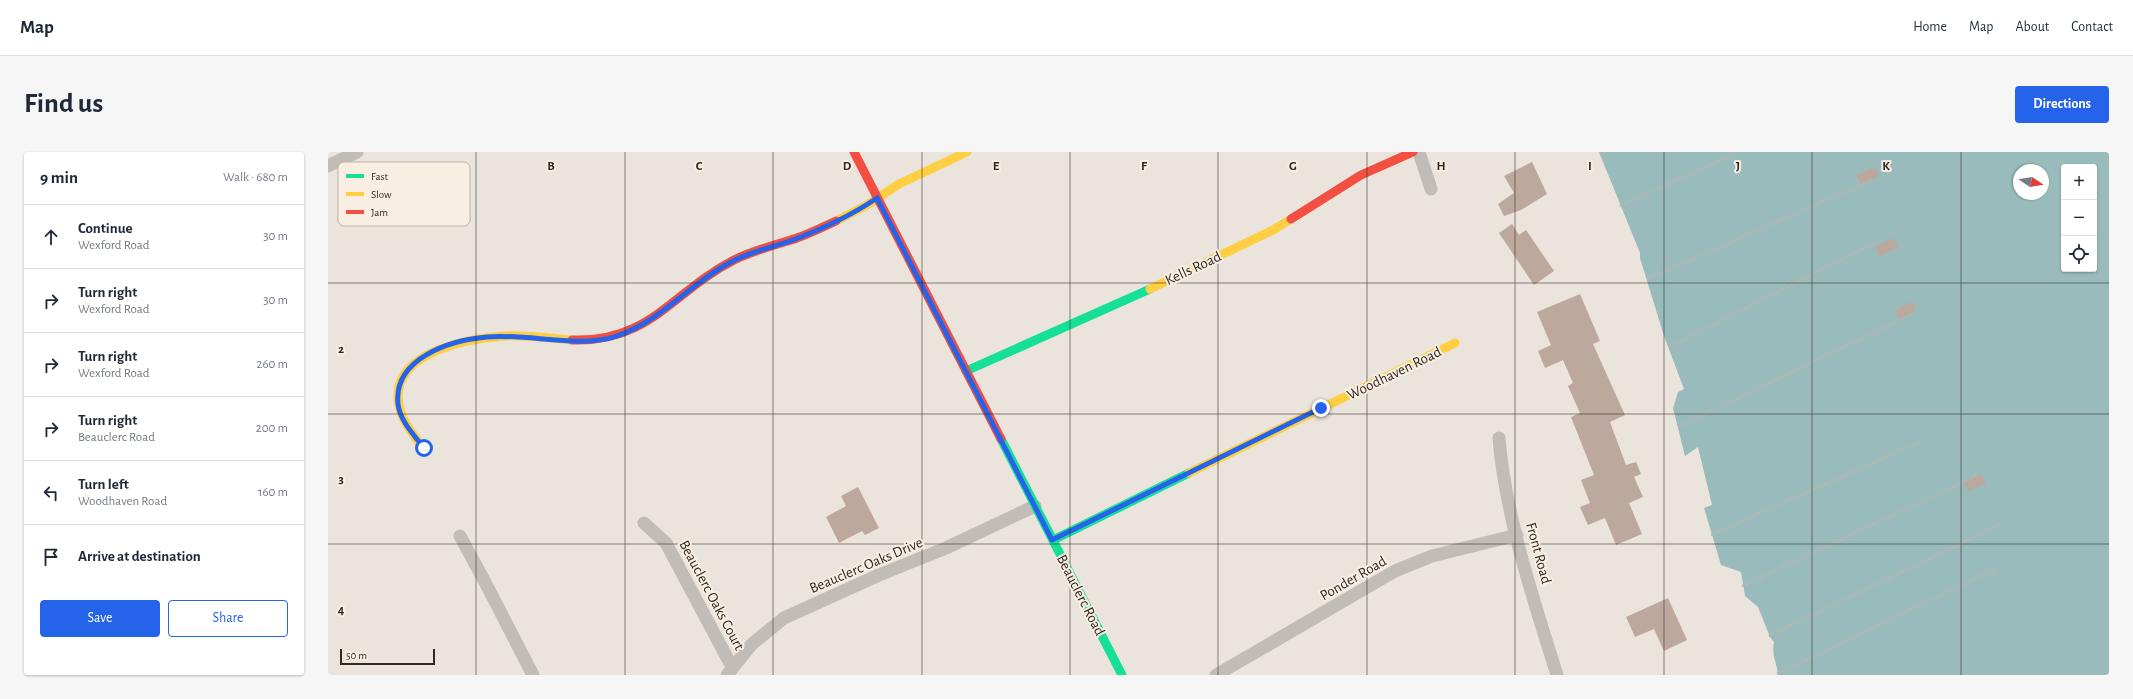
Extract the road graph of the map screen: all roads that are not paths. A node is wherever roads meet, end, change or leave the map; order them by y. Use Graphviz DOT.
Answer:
graph roads {
  1 [pos="357,152"];
  2 [pos="854,152"];
  3 [pos="966,152"];
  4 [pos="1413,152"];
  5 [pos="1419,152"];
  6 [pos="328,166"];
  7 [pos="1431,189"];
  8 [pos="877,198"];
  9 [pos="1455,343"];
  10 [pos="966,371"];
  11 [pos="1499,438"];
  12 [pos="424,448"];
  13 [pos="1035,506"];
  14 [pos="644,523"];
  15 [pos="1517,535"];
  16 [pos="460,536"];
  17 [pos="1052,540"];
  18 [pos="729,671"];
  19 [pos="533,675"];
  20 [pos="1122,675"];
  21 [pos="1216,675"];
  22 [pos="1557,675"];
  1 -- 6 [label="street"];
  2 -- 8 [label="street, Beauclerc Road"];
  3 -- 8 [label="street"];
  4 -- 10 [label="street, Kells Road"];
  5 -- 7 [label="street"];
  8 -- 10 [label="street, Beauclerc Road"];
  8 -- 12 [label="street"];
  9 -- 17 [label="street, Woodhaven Road"];
  10 -- 13 [label="street, Beauclerc Road"];
  11 -- 15 [label="street, Front Road"];
  13 -- 17 [label="street, Beauclerc Road"];
  13 -- 18 [label="street, Beauclerc Oaks Drive"];
  14 -- 18 [label="street, Beauclerc Oaks Court"];
  15 -- 21 [label="street, Ponder Road"];
  15 -- 22 [label="street, Front Road"];
  16 -- 19 [label="street"];
  17 -- 20 [label="street, Beauclerc Road"];
}
